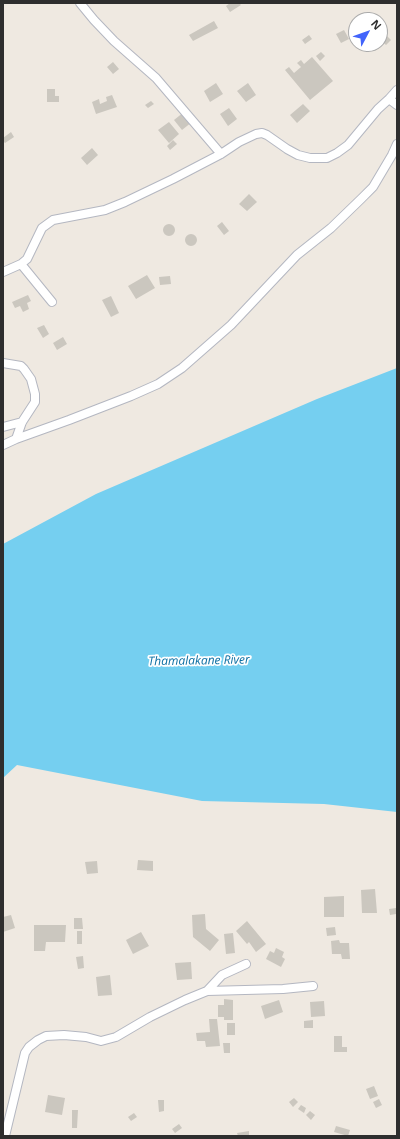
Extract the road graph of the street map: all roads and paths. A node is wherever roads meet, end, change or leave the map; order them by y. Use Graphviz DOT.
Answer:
graph roads {
  1 [pos="80,3"];
  2 [pos="397,90"];
  3 [pos="389,99"];
  4 [pos="397,105"];
  5 [pos="397,144"];
  6 [pos="221,154"];
  7 [pos="21,264"];
  8 [pos="3,272"];
  9 [pos="52,302"];
  10 [pos="3,363"];
  11 [pos="22,422"];
  12 [pos="3,427"];
  13 [pos="16,439"];
  14 [pos="3,445"];
  15 [pos="246,964"];
  16 [pos="312,986"];
  17 [pos="208,991"];
  18 [pos="5,1136"];
  1 -- 6 [label="street"];
  2 -- 3 [label="street"];
  3 -- 4 [label="street"];
  3 -- 6 [label="street"];
  5 -- 13 [label="street"];
  6 -- 7 [label="street"];
  7 -- 8 [label="street"];
  7 -- 9 [label="street"];
  10 -- 11 [label="street"];
  11 -- 12 [label="street"];
  11 -- 13 [label="street"];
  13 -- 14 [label="street"];
  15 -- 17 [label="street"];
  16 -- 17 [label="street"];
  17 -- 18 [label="street"];
}
